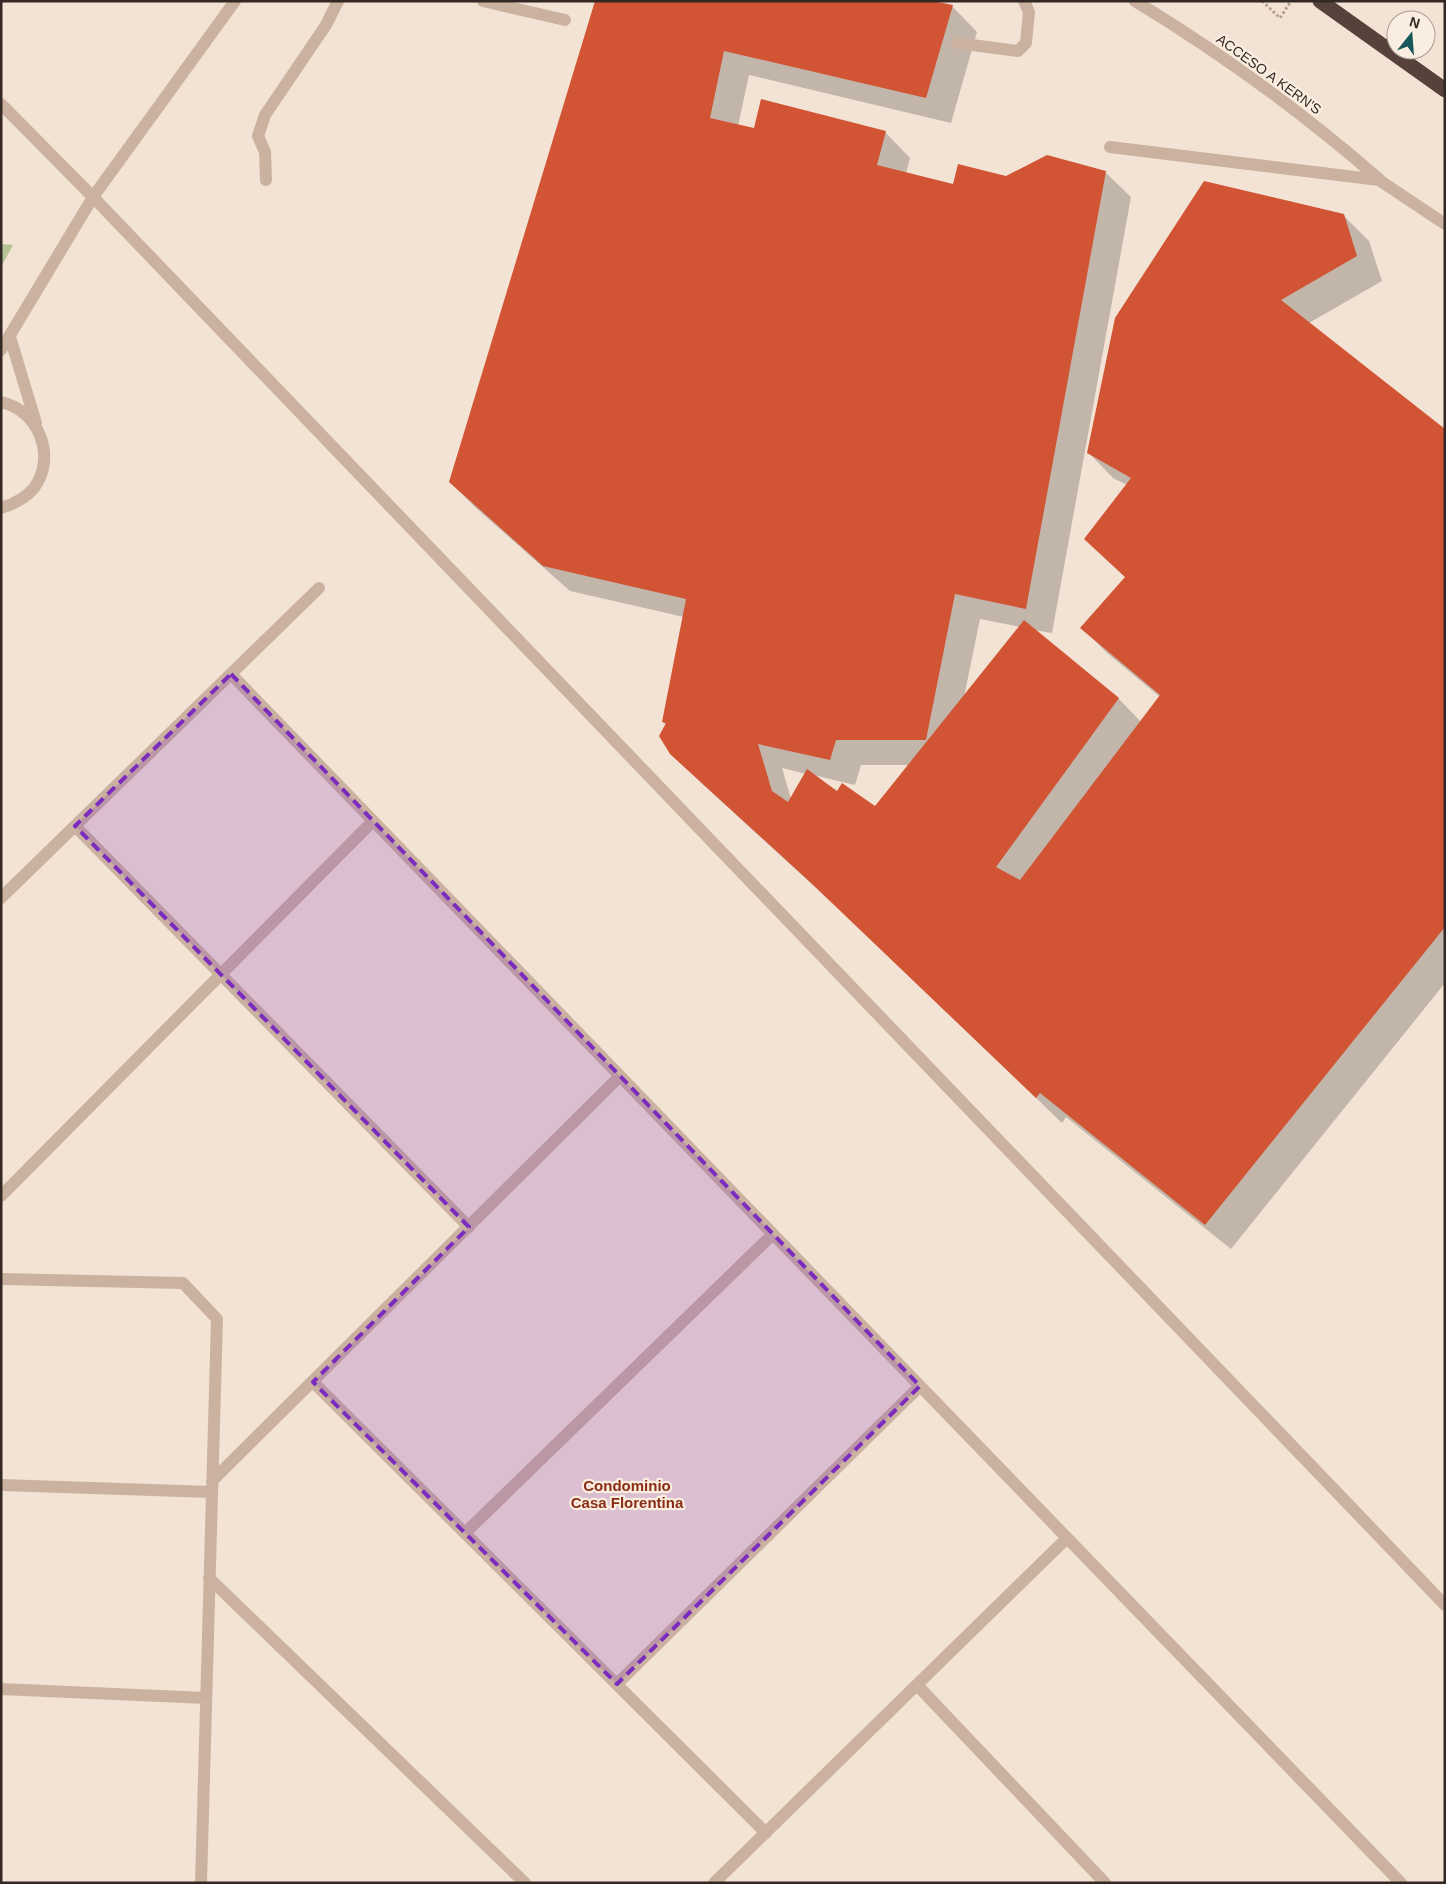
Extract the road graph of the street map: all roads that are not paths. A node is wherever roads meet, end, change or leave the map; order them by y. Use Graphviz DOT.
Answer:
graph roads {
  1 [pos="235,1"];
  2 [pos="338,1"];
  3 [pos="483,1"];
  4 [pos="1024,1"];
  5 [pos="1135,1"];
  6 [pos="1320,1"];
  7 [pos="565,20"];
  8 [pos="957,43"];
  9 [pos="1445,90"];
  10 [pos="1,104"];
  11 [pos="1110,147"];
  12 [pos="266,180"];
  13 [pos="1379,180"];
  14 [pos="93,197"];
  15 [pos="1445,224"];
  16 [pos="10,337"];
  17 [pos="1,350"];
  18 [pos="1,402"];
  19 [pos="37,427"];
  20 [pos="18,503"];
  21 [pos="1,508"];
  22 [pos="1,520"];
  23 [pos="319,588"];
  24 [pos="231,674"];
  25 [pos="373,821"];
  26 [pos="75,826"];
  27 [pos="1,898"];
  28 [pos="221,975"];
  29 [pos="620,1076"];
  30 [pos="1,1196"];
  31 [pos="469,1227"];
  32 [pos="773,1234"];
  33 [pos="1,1279"];
  34 [pos="313,1382"];
  35 [pos="920,1386"];
  36 [pos="1,1485"];
  37 [pos="212,1487"];
  38 [pos="465,1533"];
  39 [pos="1067,1538"];
  40 [pos="209,1578"];
  41 [pos="1445,1605"];
  42 [pos="617,1684"];
  43 [pos="917,1685"];
  44 [pos="1,1689"];
  45 [pos="206,1698"];
  46 [pos="766,1833"];
  47 [pos="202,1883"];
  48 [pos="525,1883"];
  49 [pos="714,1883"];
  50 [pos="1104,1883"];
  51 [pos="1401,1883"];
  1 -- 14 [label="street"];
  2 -- 12 [label="street"];
  3 -- 7 [label="street"];
  4 -- 8 [label="street"];
  5 -- 13 [label="street, ACCESO A KERN'S"];
  6 -- 9 [label="highway"];
  10 -- 14 [label="street"];
  11 -- 13 [label="street"];
  13 -- 15 [label="street, ACCESO A KERN'S"];
  14 -- 16 [label="street"];
  14 -- 41 [label="street"];
  16 -- 17 [label="street"];
  16 -- 19 [label="street"];
  18 -- 19 [label="street"];
  19 -- 20 [label="street"];
  20 -- 21 [label="street"];
  20 -- 22 [label="street"];
  23 -- 24 [label="street"];
  24 -- 25 [label="street"];
  24 -- 26 [label="street"];
  25 -- 28 [label="street"];
  25 -- 29 [label="street"];
  26 -- 27 [label="street"];
  26 -- 28 [label="street"];
  28 -- 30 [label="street"];
  28 -- 31 [label="street"];
  29 -- 31 [label="street"];
  29 -- 32 [label="street"];
  31 -- 34 [label="street"];
  32 -- 35 [label="street"];
  32 -- 38 [label="street"];
  33 -- 37 [label="street"];
  34 -- 37 [label="street"];
  34 -- 38 [label="street"];
  35 -- 39 [label="street"];
  35 -- 42 [label="street"];
  36 -- 37 [label="street"];
  37 -- 40 [label="street"];
  38 -- 42 [label="street"];
  39 -- 43 [label="street"];
  39 -- 51 [label="street"];
  40 -- 45 [label="street"];
  40 -- 48 [label="street"];
  42 -- 46 [label="street"];
  43 -- 46 [label="street"];
  43 -- 50 [label="street"];
  44 -- 45 [label="street"];
  45 -- 47 [label="street"];
  46 -- 49 [label="street"];
}
